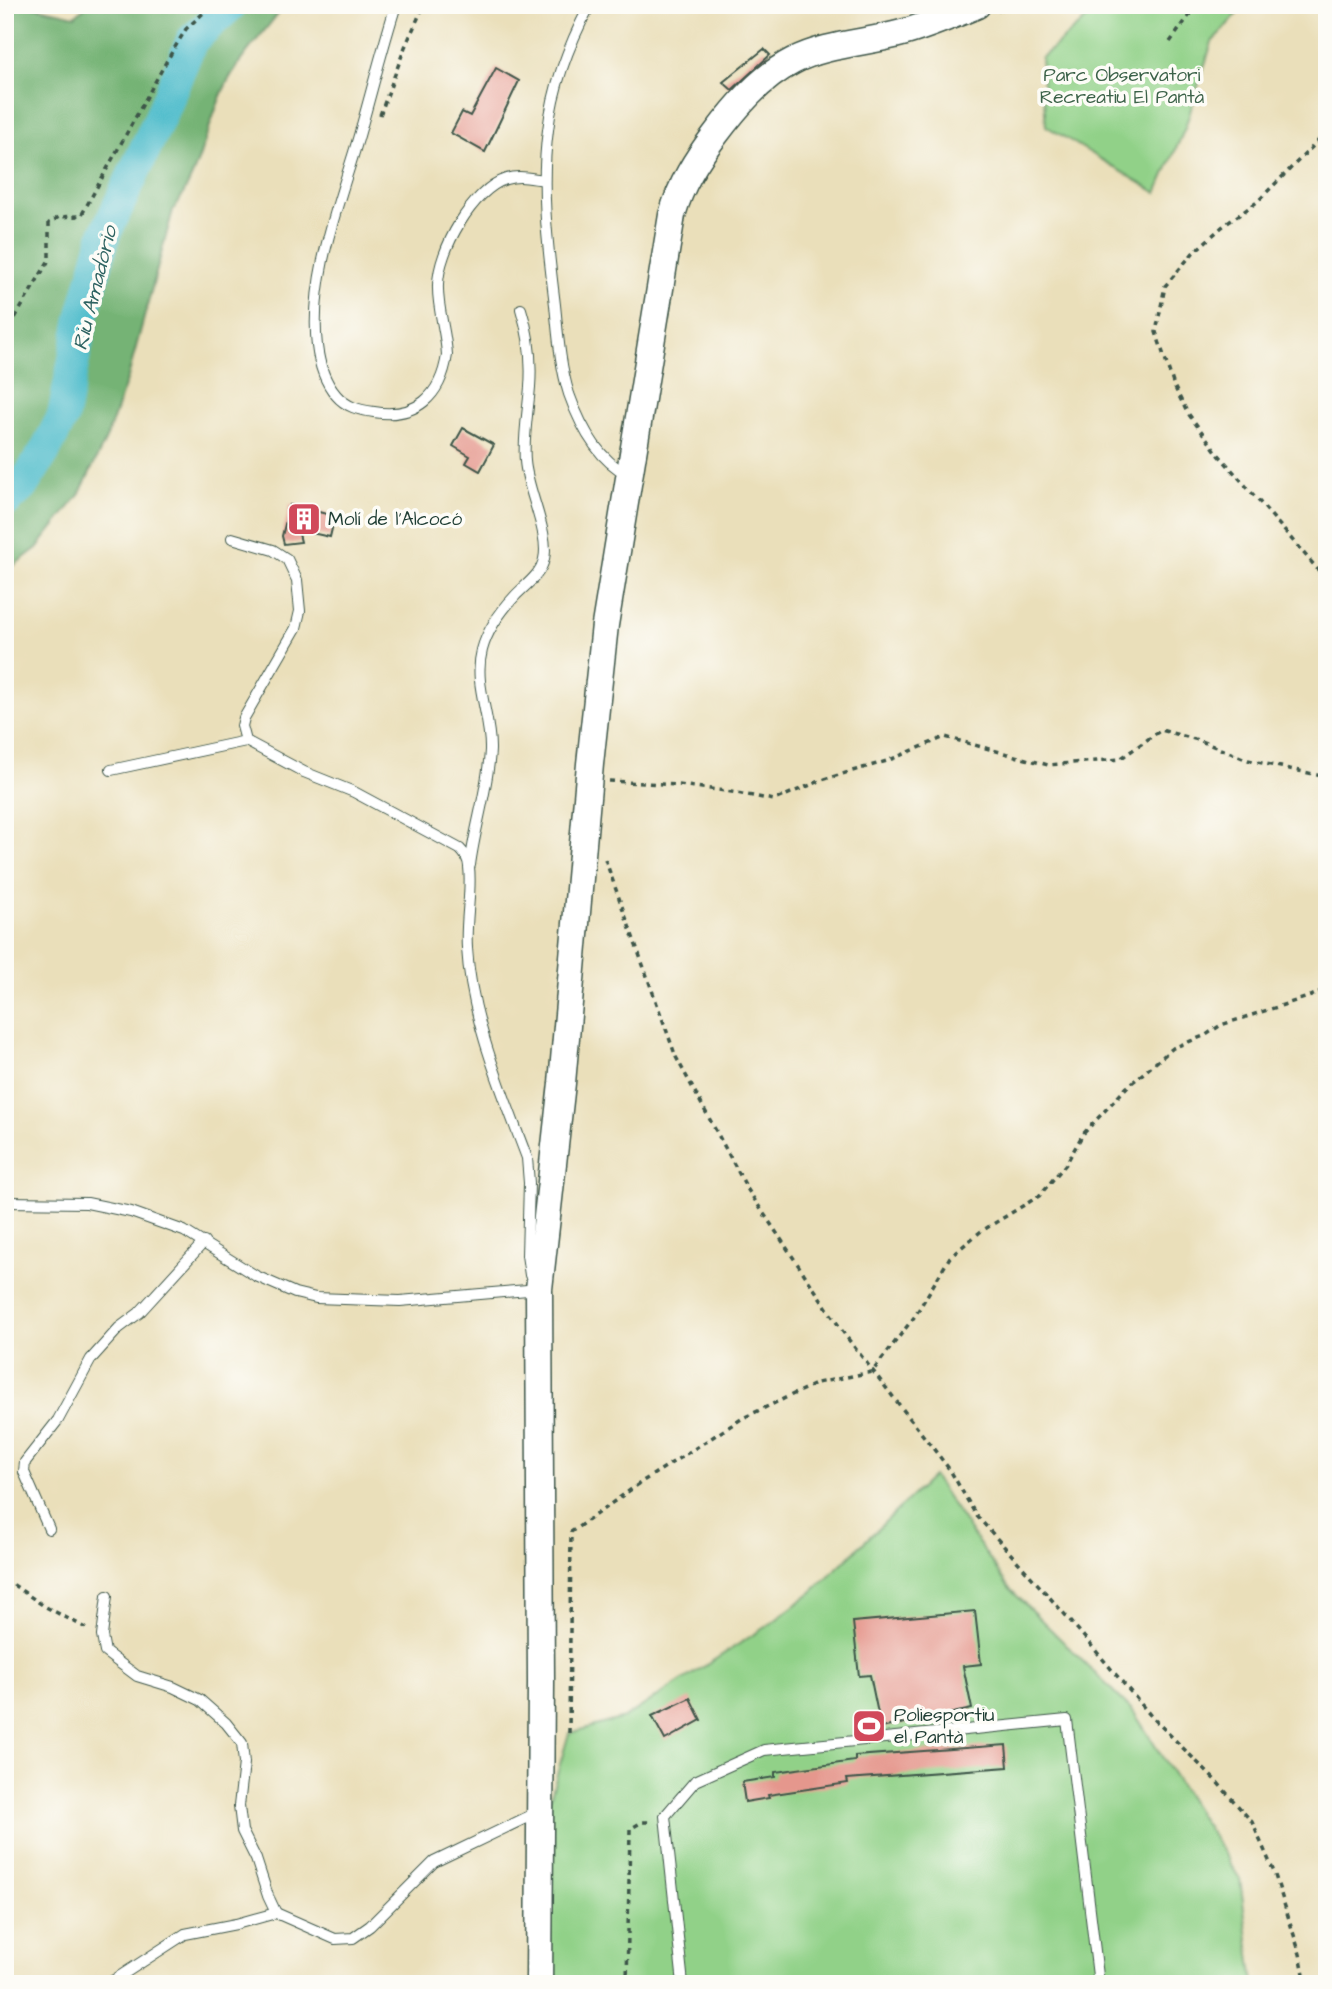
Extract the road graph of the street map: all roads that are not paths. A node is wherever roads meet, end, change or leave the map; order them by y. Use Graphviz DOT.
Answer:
graph roads {
  1 [pos="396,5"];
  2 [pos="590,5"];
  3 [pos="985,9"];
  4 [pos="544,180"];
  5 [pos="521,309"];
  6 [pos="630,475"];
  7 [pos="232,538"];
  8 [pos="246,741"];
  9 [pos="111,770"];
  10 [pos="470,869"];
  11 [pos="5,1202"];
  12 [pos="204,1242"];
  13 [pos="539,1289"];
  14 [pos="49,1530"];
  15 [pos="107,1596"];
  16 [pos="540,1811"];
  17 [pos="276,1913"];
  18 [pos="108,1984"];
  19 [pos="539,1984"];
  20 [pos="683,1984"];
  21 [pos="1099,1984"];
  1 -- 4 [label="lane"];
  2 -- 4 [label="lane"];
  3 -- 6 [label="street"];
  4 -- 6 [label="lane"];
  5 -- 10 [label="lane"];
  6 -- 13 [label="street"];
  7 -- 8 [label="lane"];
  8 -- 9 [label="lane"];
  8 -- 10 [label="lane"];
  10 -- 13 [label="lane"];
  11 -- 12 [label="lane"];
  12 -- 13 [label="lane"];
  12 -- 14 [label="lane"];
  13 -- 16 [label="street"];
  15 -- 17 [label="lane"];
  16 -- 17 [label="lane"];
  16 -- 19 [label="street"];
  17 -- 18 [label="lane"];
  20 -- 21 [label="lane"];
}
